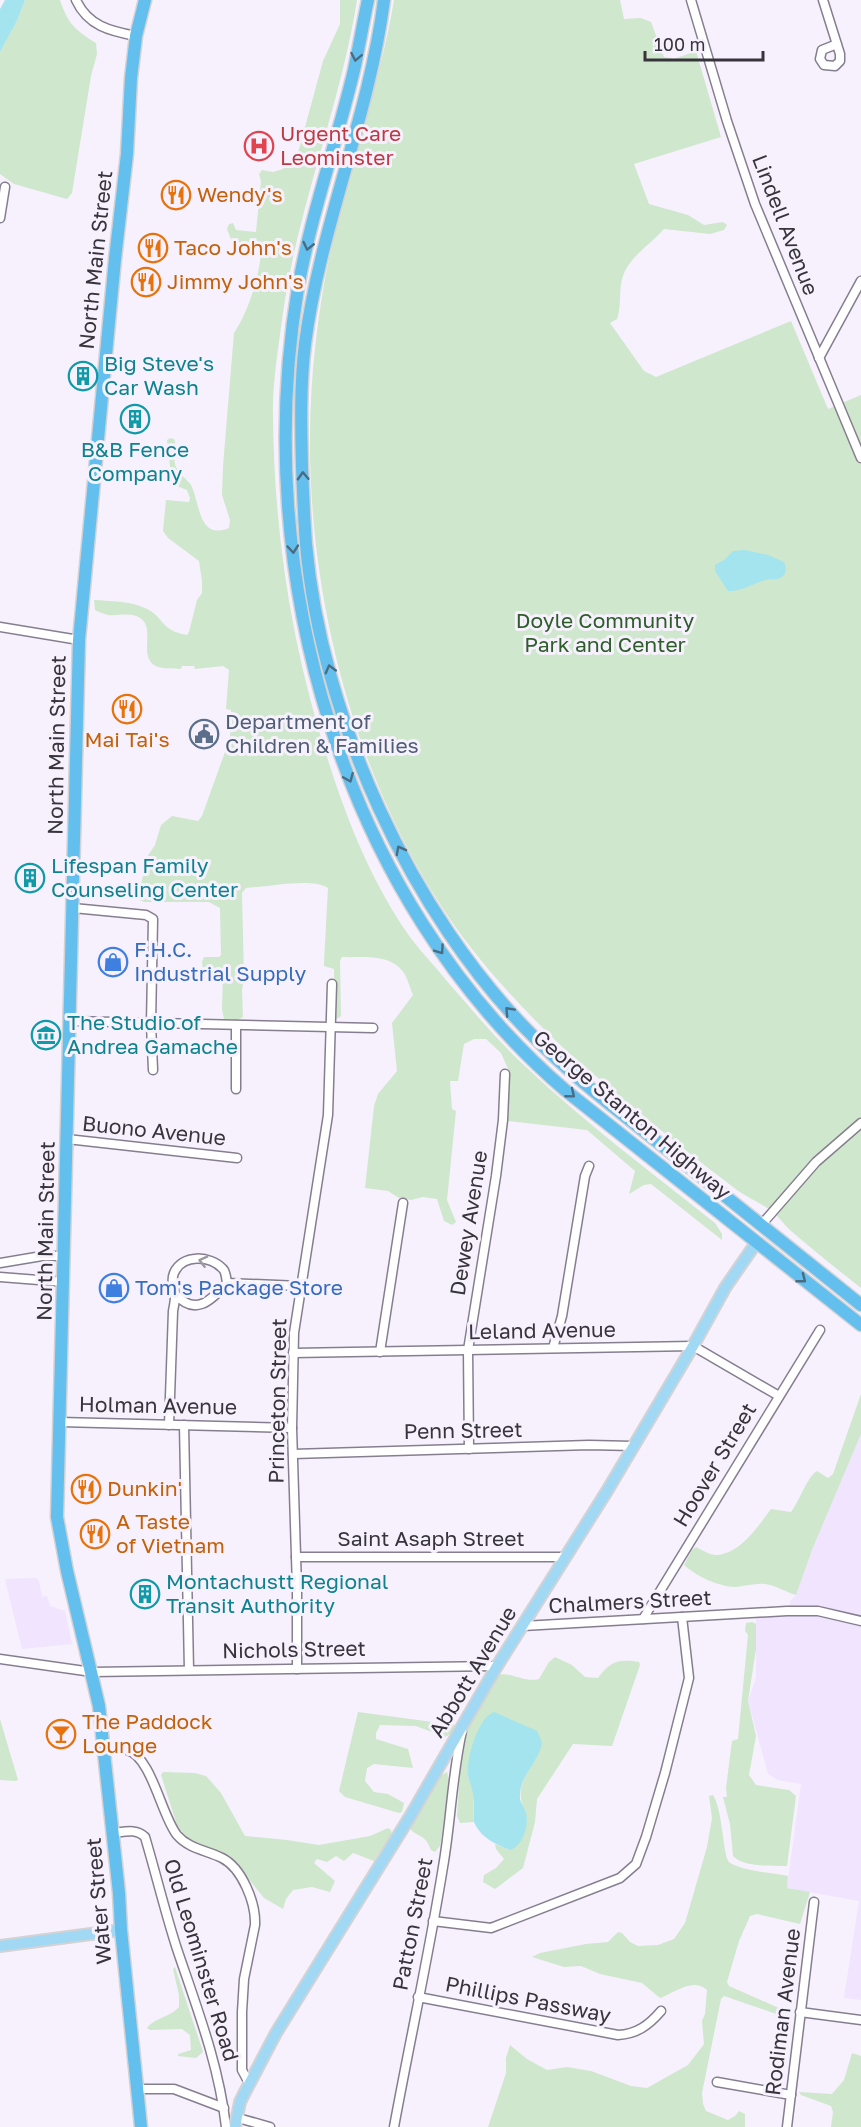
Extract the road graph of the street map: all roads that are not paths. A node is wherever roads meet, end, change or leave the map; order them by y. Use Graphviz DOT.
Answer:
graph roads {
  1 [pos="76,0"];
  2 [pos="145,0"];
  3 [pos="368,0"];
  4 [pos="384,0"];
  5 [pos="691,0"];
  6 [pos="823,0"];
  7 [pos="136,36"];
  8 [pos="837,44"];
  9 [pos="5,187"];
  10 [pos="0,218"];
  11 [pos="861,281"];
  12 [pos="819,358"];
  13 [pos="861,458"];
  14 [pos="0,627"];
  15 [pos="79,640"];
  16 [pos="73,908"];
  17 [pos="332,984"];
  18 [pos="70,1021"];
  19 [pos="151,1024"];
  20 [pos="236,1025"];
  21 [pos="330,1028"];
  22 [pos="374,1028"];
  23 [pos="153,1070"];
  24 [pos="505,1074"];
  25 [pos="236,1089"];
  26 [pos="861,1123"];
  27 [pos="67,1139"];
  28 [pos="237,1158"];
  29 [pos="589,1166"];
  30 [pos="403,1203"];
  31 [pos="762,1224"];
  32 [pos="756,1243"];
  33 [pos="65,1256"];
  34 [pos="0,1263"];
  35 [pos="0,1277"];
  36 [pos="64,1281"];
  37 [pos="227,1283"];
  38 [pos="300,1286"];
  39 [pos="176,1294"];
  40 [pos="861,1305"];
  41 [pos="861,1325"];
  42 [pos="820,1330"];
  43 [pos="693,1346"];
  44 [pos="553,1348"];
  45 [pos="468,1350"];
  46 [pos="380,1352"];
  47 [pos="293,1353"];
  48 [pos="779,1396"];
  49 [pos="60,1422"];
  50 [pos="169,1425"];
  51 [pos="184,1425"];
  52 [pos="292,1428"];
  53 [pos="633,1446"];
  54 [pos="468,1449"];
  55 [pos="294,1454"];
  56 [pos="296,1557"];
  57 [pos="566,1557"];
  58 [pos="682,1617"];
  59 [pos="643,1619"];
  60 [pos="861,1621"];
  61 [pos="523,1626"];
  62 [pos="0,1659"];
  63 [pos="497,1666"];
  64 [pos="297,1669"];
  65 [pos="189,1670"];
  66 [pos="92,1672"];
  67 [pos="463,1728"];
  68 [pos="104,1749"];
  69 [pos="112,1833"];
  70 [pos="814,1902"];
  71 [pos="433,1921"];
  72 [pos="121,1930"];
  73 [pos="0,1946"];
  74 [pos="418,1997"];
  75 [pos="661,2012"];
  76 [pos="800,2012"];
  77 [pos="861,2020"];
  78 [pos="717,2082"];
  79 [pos="249,2083"];
  80 [pos="137,2089"];
  81 [pos="791,2096"];
  82 [pos="224,2108"];
  83 [pos="236,2123"];
  84 [pos="141,2127"];
  85 [pos="226,2127"];
  86 [pos="270,2127"];
  87 [pos="394,2127"];
  88 [pos="787,2127"];
  1 -- 7 [label="street"];
  2 -- 7 [label="highway, North Main Street"];
  3 -- 32 [label="highway, George Stanton Highway, one-way"];
  31 -- 4 [label="highway, George Stanton Highway, one-way"];
  5 -- 12 [label="street, Lindell Avenue"];
  6 -- 8 [label="street"];
  7 -- 15 [label="highway, North Main Street"];
  9 -- 10 [label="street"];
  11 -- 12 [label="street"];
  12 -- 13 [label="street, Lindell Avenue"];
  14 -- 15 [label="street"];
  15 -- 16 [label="highway, North Main Street"];
  16 -- 18 [label="highway, North Main Street"];
  16 -- 19 [label="street"];
  17 -- 21 [label="street, Princeton Street"];
  18 -- 19 [label="street"];
  18 -- 27 [label="highway, North Main Street"];
  19 -- 20 [label="street"];
  19 -- 23 [label="street"];
  20 -- 21 [label="street"];
  20 -- 25 [label="street"];
  21 -- 22 [label="street"];
  21 -- 38 [label="street, Princeton Street"];
  24 -- 45 [label="street, Dewey Avenue"];
  26 -- 31 [label="street"];
  27 -- 28 [label="street, Buono Avenue"];
  27 -- 33 [label="highway, North Main Street"];
  29 -- 44 [label="street"];
  30 -- 46 [label="street"];
  31 -- 40 [label="highway, George Stanton Highway"];
  32 -- 41 [label="highway, George Stanton Highway, one-way"];
  32 -- 43 [label="main road, Abbott Avenue"];
  33 -- 34 [label="street"];
  33 -- 36 [label="highway, North Main Street"];
  35 -- 36 [label="street"];
  36 -- 49 [label="highway, North Main Street"];
  37 -- 38 [label="street"];
  37 -- 39 [label="street"];
  37 -- 39 [label="street, one-way"];
  38 -- 47 [label="street, Princeton Street"];
  39 -- 50 [label="street"];
  42 -- 48 [label="street, Hoover Street"];
  43 -- 44 [label="street, Leland Avenue"];
  43 -- 48 [label="street"];
  43 -- 53 [label="main road, Abbott Avenue"];
  44 -- 45 [label="street, Leland Avenue"];
  45 -- 46 [label="street, Leland Avenue"];
  45 -- 54 [label="street, Dewey Avenue"];
  46 -- 47 [label="street, Leland Avenue"];
  47 -- 52 [label="street, Princeton Street"];
  48 -- 59 [label="street, Hoover Street"];
  49 -- 50 [label="street, Holman Avenue"];
  49 -- 66 [label="highway, North Main Street"];
  50 -- 51 [label="street, Holman Avenue"];
  51 -- 52 [label="street, Holman Avenue"];
  51 -- 65 [label="street"];
  52 -- 55 [label="street, Princeton Street"];
  53 -- 54 [label="street, Penn Street"];
  53 -- 57 [label="main road, Abbott Avenue"];
  54 -- 55 [label="street, Penn Street"];
  55 -- 56 [label="street, Princeton Street"];
  56 -- 57 [label="street, Saint Asaph Street"];
  56 -- 64 [label="street, Princeton Street"];
  57 -- 61 [label="main road, Abbott Avenue"];
  58 -- 59 [label="street, Chalmers Street"];
  58 -- 60 [label="street, Chalmers Street"];
  58 -- 71 [label="street"];
  59 -- 61 [label="street, Chalmers Street"];
  61 -- 63 [label="main road, Abbott Avenue"];
  62 -- 66 [label="street, Nichols Street"];
  63 -- 64 [label="street, Nichols Street"];
  63 -- 67 [label="main road, Abbott Avenue"];
  64 -- 65 [label="street, Nichols Street"];
  65 -- 66 [label="street, Nichols Street"];
  66 -- 68 [label="highway, Water Street"];
  67 -- 71 [label="street, Patton Street"];
  67 -- 79 [label="main road, Abbott Avenue"];
  68 -- 69 [label="highway, Water Street"];
  68 -- 79 [label="street"];
  69 -- 72 [label="highway, Water Street"];
  69 -- 82 [label="street, Old Leominster Road"];
  70 -- 76 [label="street, Rodiman Avenue"];
  71 -- 74 [label="street, Patton Street"];
  72 -- 73 [label="main road"];
  72 -- 80 [label="highway, Water Street"];
  74 -- 75 [label="street, Phillips Passway"];
  74 -- 87 [label="street, Patton Street"];
  76 -- 77 [label="street"];
  76 -- 81 [label="street, Rodiman Avenue"];
  78 -- 81 [label="street"];
  79 -- 83 [label="main road, Abbott Avenue"];
  80 -- 82 [label="street"];
  80 -- 84 [label="highway, Water Street"];
  81 -- 88 [label="street, Rodiman Avenue"];
  82 -- 85 [label="street, Old Leominster Road"];
  83 -- 86 [label="street"];
}
